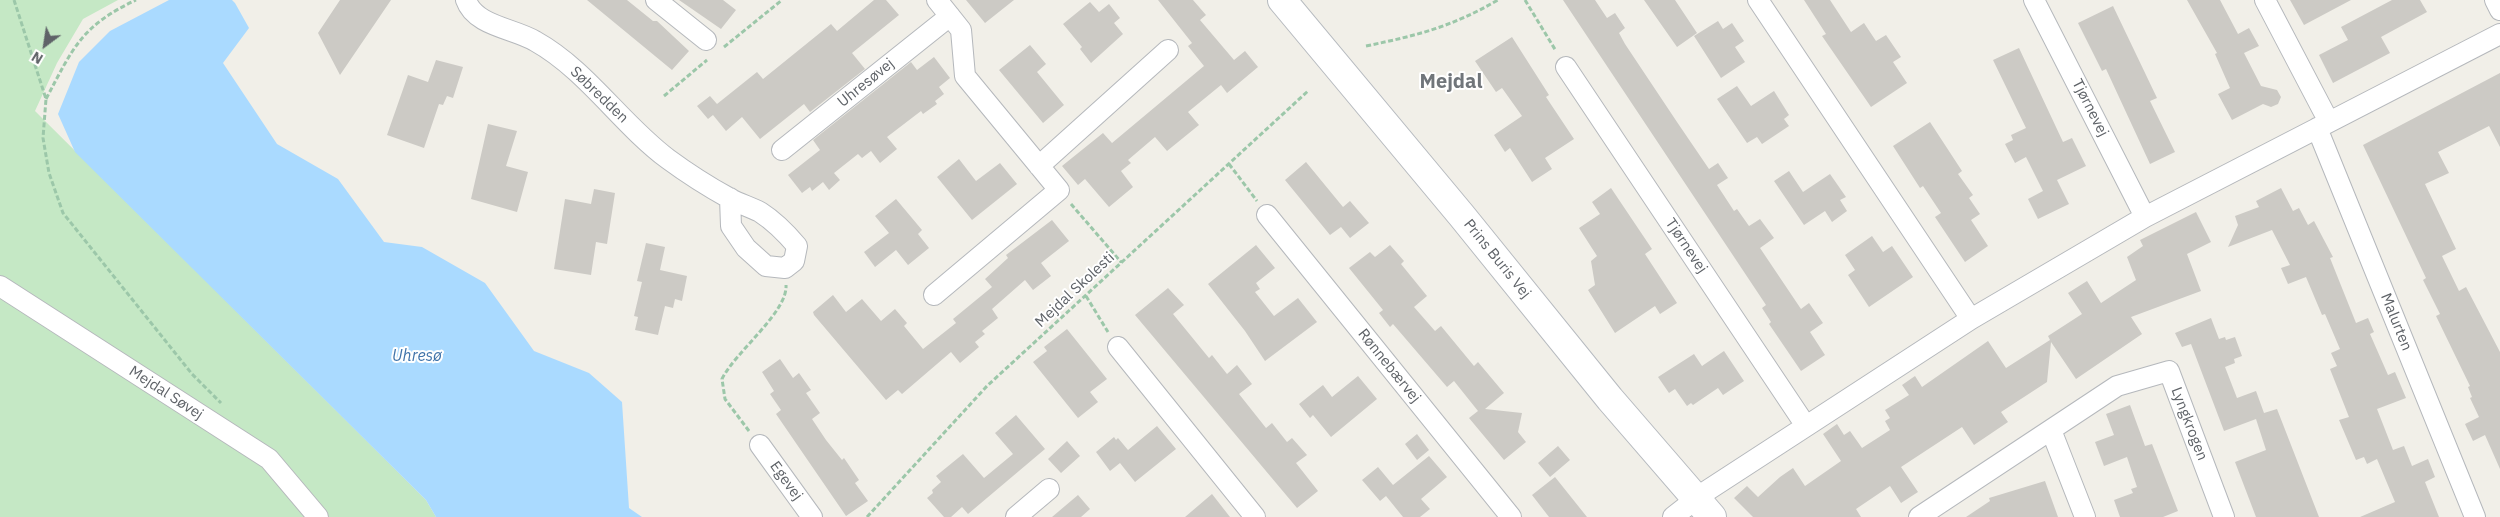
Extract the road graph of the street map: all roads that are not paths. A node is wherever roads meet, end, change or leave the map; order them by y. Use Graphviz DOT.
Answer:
graph roads {
  1 [pos="466,0"];
  2 [pos="656,0"];
  3 [pos="937,0"];
  4 [pos="1282,0"];
  5 [pos="1758,0"];
  6 [pos="2034,0"];
  7 [pos="2265,0"];
  8 [pos="2495,0"];
  9 [pos="2500,10"];
  10 [pos="950,16"];
  11 [pos="2500,34"];
  12 [pos="706,40"];
  13 [pos="1168,50"];
  14 [pos="1566,67"];
  15 [pos="2323,125"];
  16 [pos="782,150"];
  17 [pos="1039,166"];
  18 [pos="730,198"];
  19 [pos="1267,215"];
  20 [pos="2145,217"];
  21 [pos="0,286"];
  22 [pos="934,295"];
  23 [pos="1971,319"];
  24 [pos="1118,347"];
  25 [pos="1806,426"];
  26 [pos="2052,430"];
  27 [pos="760,445"];
  28 [pos="1049,489"];
  29 [pos="1703,508"];
  30 [pos="318,517"];
  31 [pos="812,517"];
  32 [pos="1016,517"];
  33 [pos="1255,517"];
  34 [pos="1511,517"];
  35 [pos="1673,517"];
  36 [pos="1919,517"];
  37 [pos="2085,517"];
  38 [pos="2224,517"];
  39 [pos="2475,517"];
  1 -- 18 [label="street, Søbredden"];
  2 -- 12 [label="street"];
  3 -- 10 [label="street"];
  4 -- 29 [label="street, Prins Buris Vej"];
  5 -- 23 [label="street"];
  6 -- 20 [label="street, Tjørnevej"];
  7 -- 15 [label="street"];
  8 -- 9 [label="street"];
  10 -- 16 [label="street, Uhresøvej"];
  10 -- 17 [label="street"];
  11 -- 15 [label="street"];
  13 -- 17 [label="street"];
  14 -- 25 [label="street, Tjørnevej"];
  15 -- 20 [label="street"];
  15 -- 39 [label="street, Malurten"];
  17 -- 22 [label="street"];
  18 -- 18 [label="street, Søbredden"];
  19 -- 34 [label="street, Rønnebærvej"];
  20 -- 23 [label="street"];
  21 -- 30 [label="street, Mejdal Søvej"];
  23 -- 25 [label="street"];
  24 -- 33 [label="street"];
  25 -- 29 [label="street"];
  26 -- 36 [label="street, Lyngkrogen"];
  26 -- 37 [label="street"];
  26 -- 38 [label="street, Lyngkrogen"];
  27 -- 31 [label="street, Egevej"];
  28 -- 32 [label="street"];
  29 -- 35 [label="street"];
}
